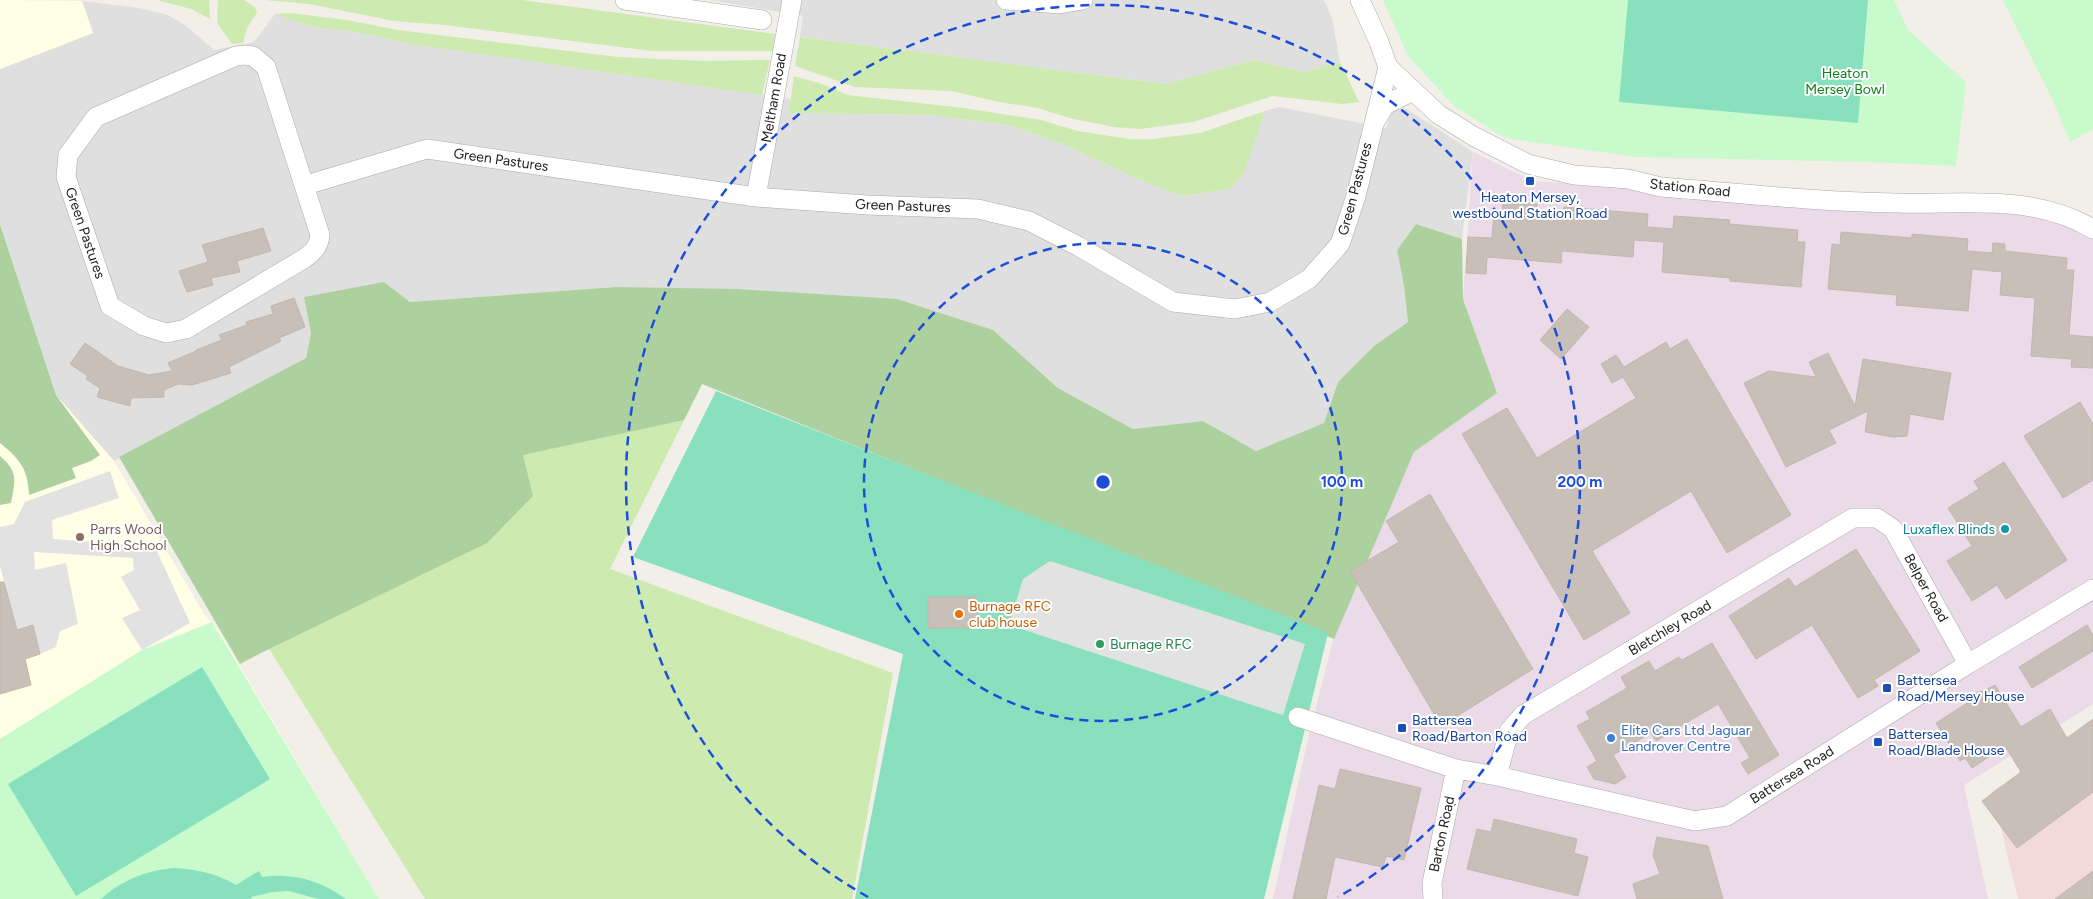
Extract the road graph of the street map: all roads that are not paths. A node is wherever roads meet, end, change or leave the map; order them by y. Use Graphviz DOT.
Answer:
graph roads {
  1 [pos="625,0"];
  2 [pos="792,0"];
  3 [pos="1006,0"];
  4 [pos="1083,0"];
  5 [pos="1360,0"];
  6 [pos="762,20"];
  7 [pos="1388,67"];
  8 [pos="1413,91"];
  9 [pos="1372,125"];
  10 [pos="306,185"];
  11 [pos="756,197"];
  12 [pos="2093,229"];
  13 [pos="1877,518"];
  14 [pos="2093,589"];
  15 [pos="1968,664"];
  16 [pos="1298,717"];
  17 [pos="1456,769"];
  18 [pos="1497,776"];
  19 [pos="1433,899"];
  1 -- 6 [label="street"];
  2 -- 11 [label="street, Meltham Road"];
  3 -- 4 [label="street"];
  5 -- 7 [label="street, Station Road"];
  7 -- 8 [label="street, Station Road"];
  7 -- 9 [label="street, Green Pastures"];
  8 -- 9 [label="street, Green Pastures"];
  8 -- 12 [label="street, Station Road"];
  9 -- 11 [label="street, Green Pastures"];
  10 -- 10 [label="street, Green Pastures"];
  10 -- 11 [label="street, Green Pastures"];
  13 -- 15 [label="street, Belper Road"];
  13 -- 18 [label="street, Bletchley Road"];
  14 -- 15 [label="street, Battersea Road"];
  15 -- 18 [label="street, Battersea Road"];
  16 -- 17 [label="street"];
  17 -- 18 [label="street, Battersea Road"];
  17 -- 19 [label="street, Barton Road"];
}
